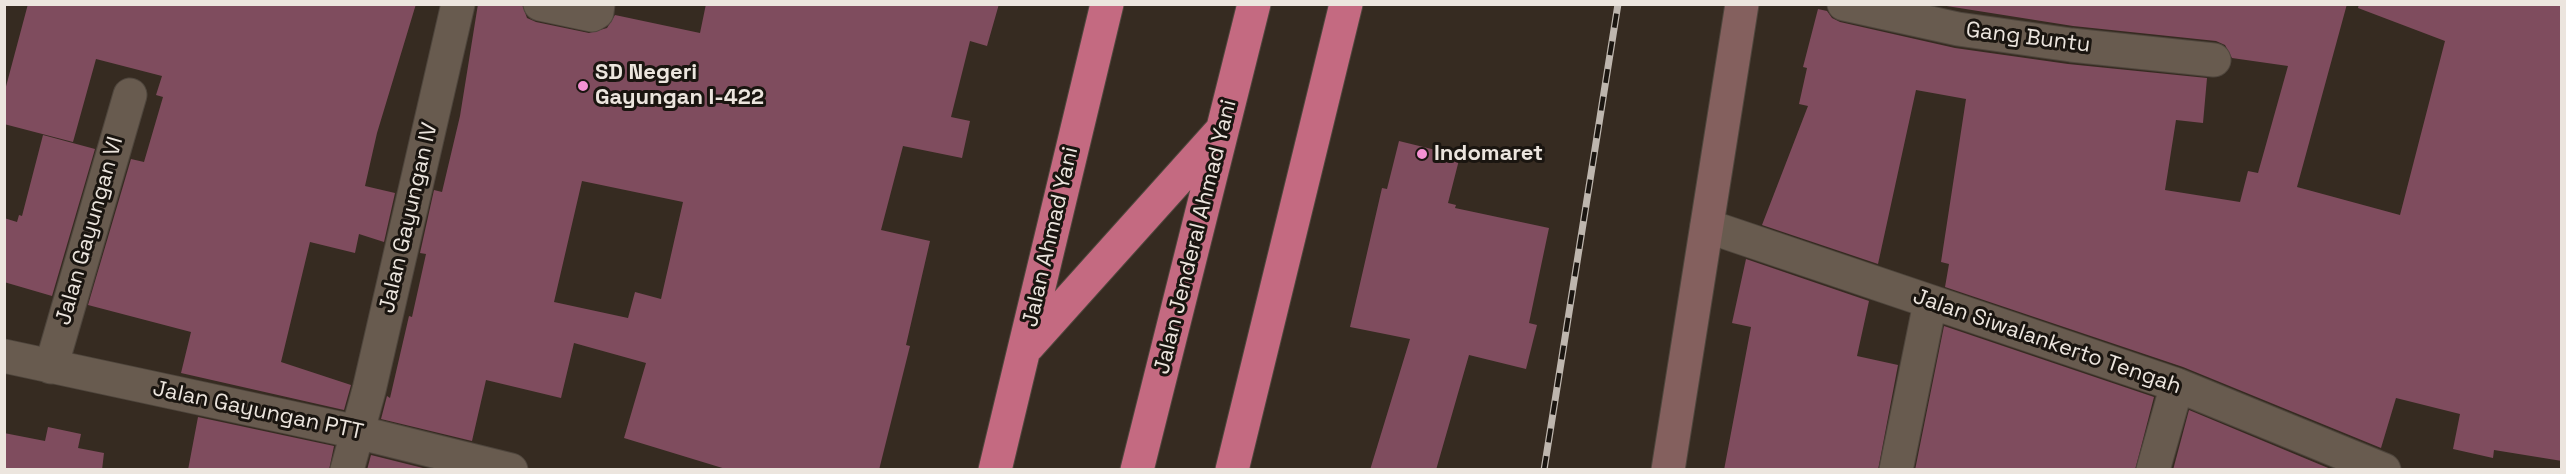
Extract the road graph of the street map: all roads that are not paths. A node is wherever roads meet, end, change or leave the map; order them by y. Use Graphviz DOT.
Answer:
graph roads {
  1 [pos="458,4"];
  2 [pos="540,4"];
  3 [pos="598,4"];
  4 [pos="1107,4"];
  5 [pos="1254,4"];
  6 [pos="1346,4"];
  7 [pos="1742,4"];
  8 [pos="1844,4"];
  9 [pos="2214,60"];
  10 [pos="130,95"];
  11 [pos="1224,126"];
  12 [pos="1707,226"];
  13 [pos="1930,303"];
  14 [pos="1024,349"];
  15 [pos="4,356"];
  16 [pos="51,367"];
  17 [pos="2177,385"];
  18 [pos="357,432"];
  19 [pos="347,470"];
  20 [pos="511,470"];
  21 [pos="995,470"];
  22 [pos="1137,470"];
  23 [pos="1232,470"];
  24 [pos="1668,470"];
  25 [pos="1896,470"];
  26 [pos="2153,470"];
  27 [pos="2384,470"];
  1 -- 18 [label="street, Jalan Gayungan IV"];
  2 -- 3 [label="street"];
  4 -- 14 [label="highway, Jalan Ahmad Yani"];
  5 -- 11 [label="highway, Jalan Jenderal Ahmad Yani"];
  6 -- 23 [label="highway"];
  7 -- 12 [label="street"];
  8 -- 9 [label="street, Gang Buntu"];
  10 -- 16 [label="street, Jalan Gayungan VI"];
  11 -- 14 [label="highway"];
  11 -- 22 [label="highway, Jalan Jenderal Ahmad Yani"];
  12 -- 13 [label="street, Jalan Siwalankerto Tengah"];
  12 -- 24 [label="street"];
  13 -- 17 [label="street, Jalan Siwalankerto Tengah"];
  13 -- 25 [label="street"];
  14 -- 21 [label="highway, Jalan Ahmad Yani"];
  15 -- 16 [label="street, Jalan Gayungan PTT"];
  16 -- 18 [label="street, Jalan Gayungan PTT"];
  17 -- 26 [label="street"];
  17 -- 27 [label="street, Jalan Siwalankerto Tengah"];
  18 -- 19 [label="street, Jalan Gayungan IV"];
  18 -- 20 [label="street, Jalan Gayungan PTT"];
}
